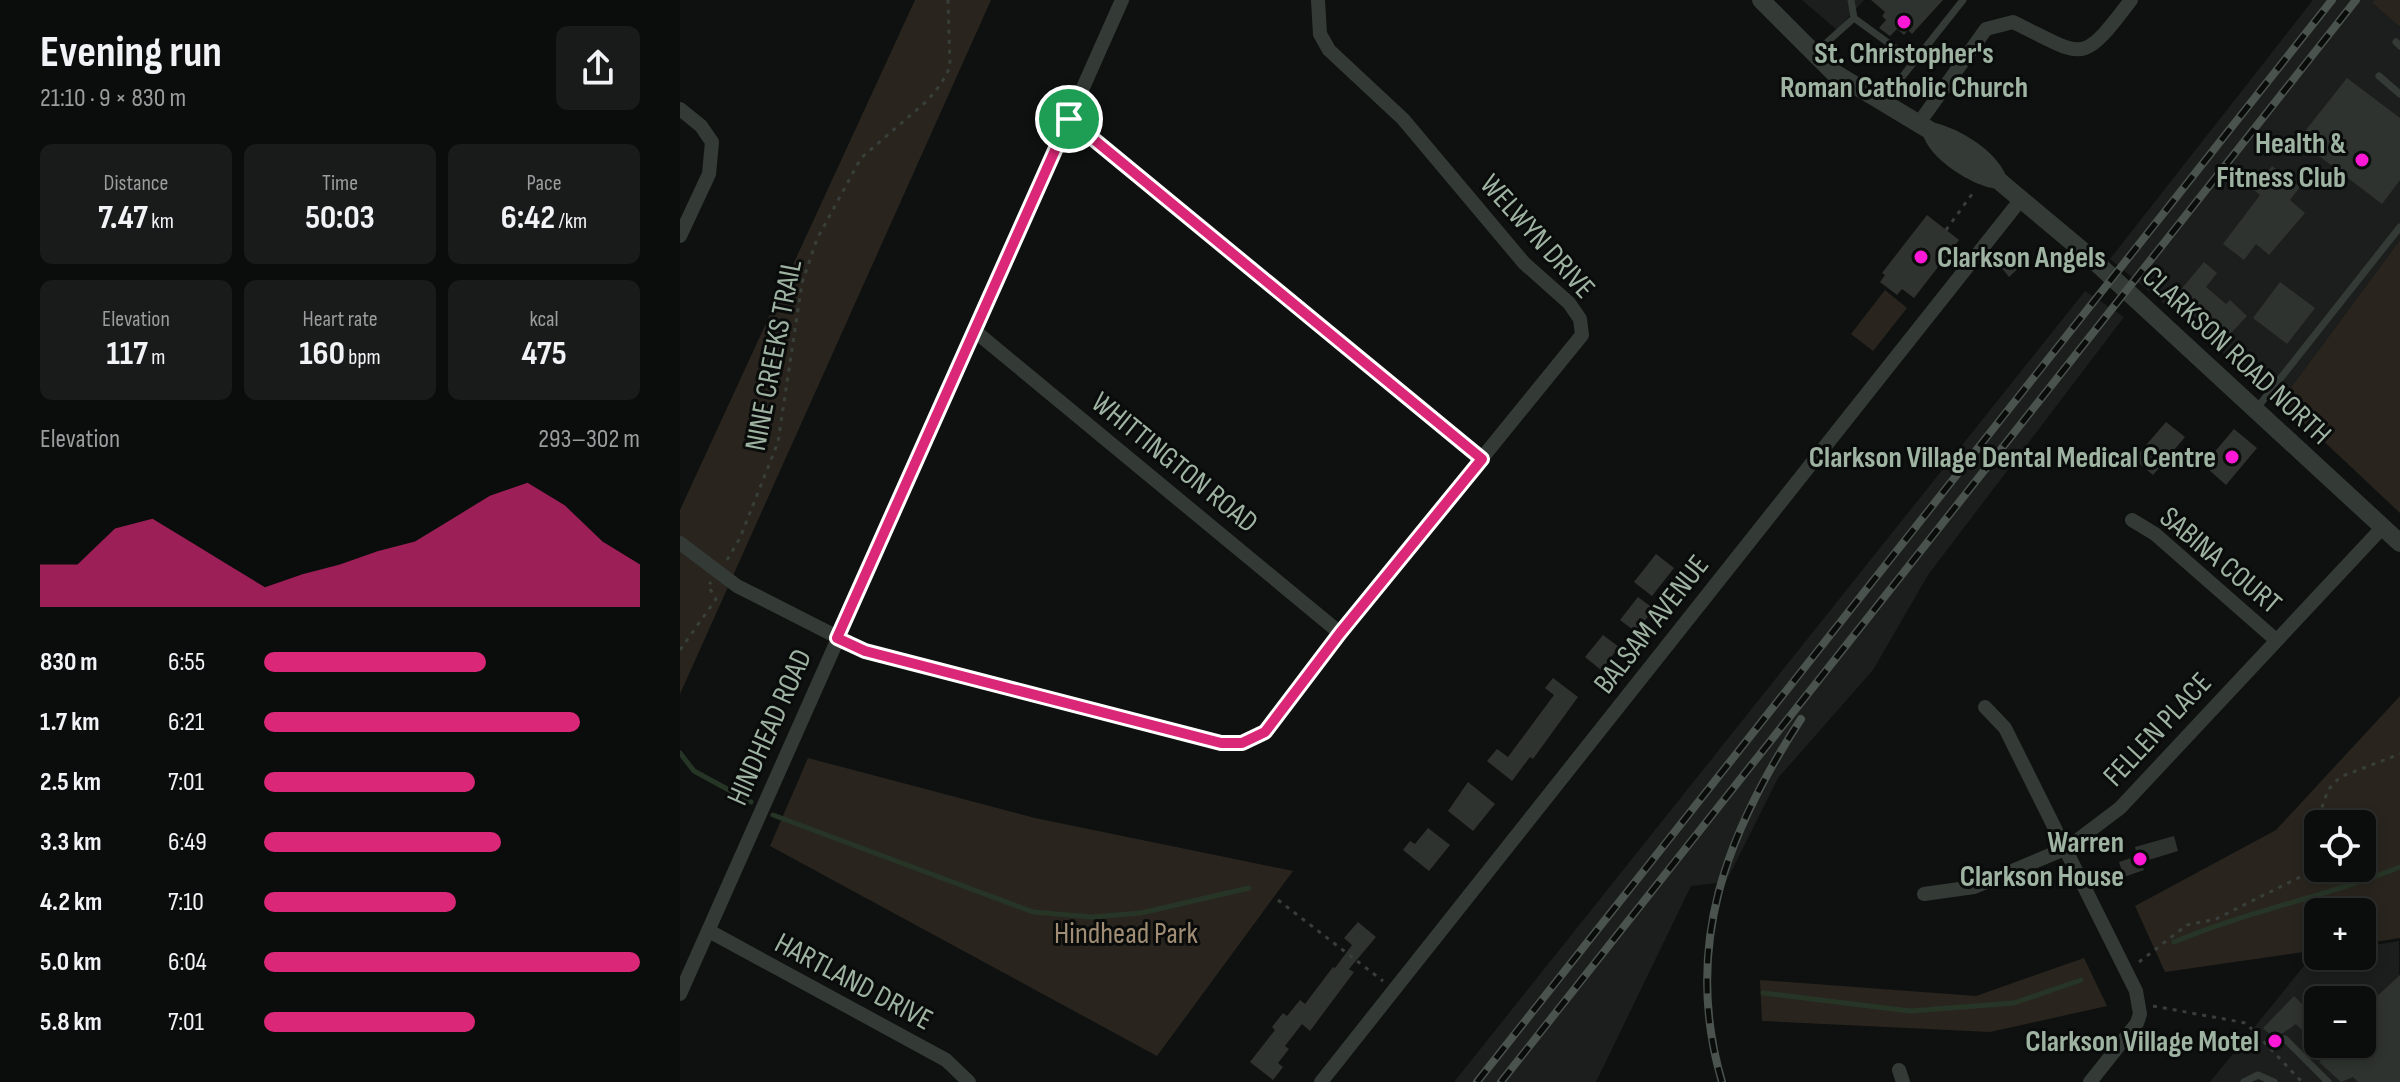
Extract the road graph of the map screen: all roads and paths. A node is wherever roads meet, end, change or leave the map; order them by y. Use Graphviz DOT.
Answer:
graph roads {
  1 [pos="948,0"];
  2 [pos="1122,0"];
  3 [pos="1318,0"];
  4 [pos="1762,0"];
  5 [pos="1851,0"];
  6 [pos="1963,0"];
  7 [pos="2131,0"];
  8 [pos="1854,18"];
  9 [pos="1877,36"];
  10 [pos="1813,55"];
  11 [pos="1913,61"];
  12 [pos="2379,76"];
  13 [pos="1843,78"];
  14 [pos="2400,94"];
  15 [pos="1883,101"];
  16 [pos="680,109"];
  17 [pos="1069,119"];
  18 [pos="1925,127"];
  19 [pos="1989,182"];
  20 [pos="2022,198"];
  21 [pos="2400,227"];
  22 [pos="1946,230"];
  23 [pos="680,236"];
  24 [pos="976,332"];
  25 [pos="2256,410"];
  26 [pos="1482,459"];
  27 [pos="2132,520"];
  28 [pos="2382,528"];
  29 [pos="680,543"];
  30 [pos="2400,543"];
  31 [pos="725,563"];
  32 [pos="712,582"];
  33 [pos="1340,633"];
  34 [pos="837,638"];
  35 [pos="2276,640"];
  36 [pos="680,650"];
  37 [pos="1985,707"];
  38 [pos="2400,754"];
  39 [pos="2067,848"];
  40 [pos="1924,894"];
  41 [pos="1278,900"];
  42 [pos="709,931"];
  43 [pos="2127,972"];
  44 [pos="1394,989"];
  45 [pos="680,994"];
  46 [pos="2138,1002"];
  47 [pos="2285,1039"];
  48 [pos="969,1082"];
  49 [pos="1321,1082"];
  50 [pos="2090,1082"];
  51 [pos="2244,1082"];
  52 [pos="2274,1082"];
  53 [pos="2302,1082"];
  54 [pos="2328,1082"];
  1 -- 31 [label="path, NINE CREEKS TRAIL"];
  2 -- 17 [label="street, HINDHEAD ROAD"];
  3 -- 26 [label="street, WELWYN DRIVE"];
  4 -- 10 [label="street, CLARKSON ROAD NORTH"];
  5 -- 8 [label="lane"];
  6 -- 11 [label="lane"];
  7 -- 18 [label="street"];
  8 -- 9 [label="lane"];
  8 -- 10 [label="lane"];
  9 -- 11 [label="lane"];
  9 -- 13 [label="path"];
  10 -- 13 [label="street, CLARKSON ROAD NORTH"];
  11 -- 15 [label="lane"];
  12 -- 14 [label="lane"];
  13 -- 15 [label="street, CLARKSON ROAD NORTH"];
  15 -- 18 [label="street, CLARKSON ROAD NORTH"];
  16 -- 23 [label="street"];
  17 -- 24 [label="street, HINDHEAD ROAD"];
  17 -- 26 [label="street"];
  18 -- 19 [label="street, CLARKSON ROAD NORTH"];
  19 -- 20 [label="street, CLARKSON ROAD NORTH"];
  19 -- 22 [label="path"];
  20 -- 25 [label="street, CLARKSON ROAD NORTH"];
  20 -- 44 [label="street, BALSAM AVENUE"];
  21 -- 25 [label="lane"];
  24 -- 33 [label="street, WHITTINGTON ROAD"];
  24 -- 34 [label="street, HINDHEAD ROAD"];
  25 -- 28 [label="street, CLARKSON ROAD NORTH"];
  26 -- 33 [label="street, WELWYN DRIVE"];
  27 -- 35 [label="street, SABINA COURT"];
  28 -- 30 [label="street, CLARKSON ROAD NORTH"];
  28 -- 35 [label="street, FELLEN PLACE"];
  29 -- 34 [label="street, WELWYN DRIVE"];
  32 -- 36 [label="path"];
  33 -- 34 [label="street, WELWYN DRIVE"];
  34 -- 42 [label="street, HINDHEAD ROAD"];
  35 -- 39 [label="street, FELLEN PLACE"];
  37 -- 39 [label="street"];
  38 -- 43 [label="path"];
  39 -- 40 [label="street, FELLEN PLACE"];
  39 -- 43 [label="street"];
  41 -- 44 [label="path"];
  42 -- 45 [label="street, HINDHEAD ROAD"];
  42 -- 48 [label="street, HARTLAND DRIVE"];
  43 -- 46 [label="street"];
  44 -- 49 [label="street, BALSAM AVENUE"];
  46 -- 50 [label="street"];
  46 -- 53 [label="path"];
  47 -- 54 [label="lane"];
  51 -- 52 [label="lane"];
}
